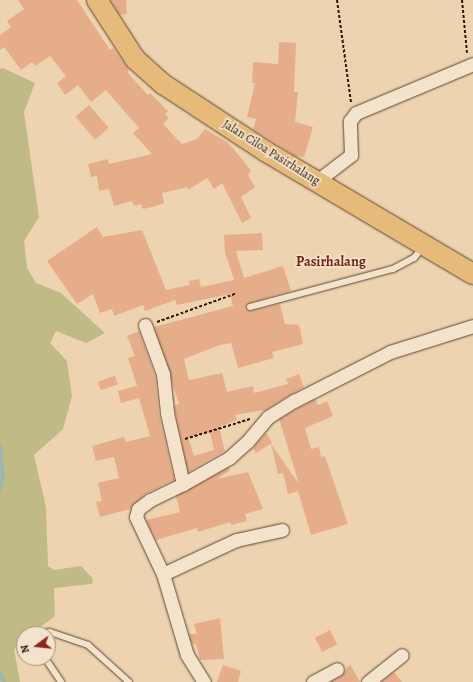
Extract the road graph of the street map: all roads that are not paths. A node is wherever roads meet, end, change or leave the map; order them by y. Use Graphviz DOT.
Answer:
graph roads {
  1 [pos="97,0"];
  2 [pos="471,65"];
  3 [pos="318,181"];
  4 [pos="423,247"];
  5 [pos="473,274"];
  6 [pos="250,307"];
  7 [pos="145,325"];
  8 [pos="473,326"];
  9 [pos="183,484"];
  10 [pos="282,530"];
  11 [pos="164,574"];
  12 [pos="56,634"];
  13 [pos="402,656"];
  14 [pos="50,666"];
  15 [pos="334,675"];
  16 [pos="61,682"];
  17 [pos="129,682"];
  18 [pos="204,682"];
  19 [pos="313,682"];
  20 [pos="368,682"];
  1 -- 3 [label="main road, Jalan Ciloa Pasirhalang"];
  2 -- 3 [label="street"];
  3 -- 4 [label="main road, Jalan Ciloa Pasirhalang"];
  4 -- 5 [label="main road, Jalan Ciloa Pasirhalang"];
  4 -- 6 [label="lane"];
  7 -- 9 [label="street"];
  8 -- 9 [label="street"];
  9 -- 11 [label="street"];
  10 -- 11 [label="street"];
  11 -- 18 [label="street"];
  12 -- 17 [label="lane"];
  13 -- 20 [label="street"];
  14 -- 16 [label="lane"];
  15 -- 19 [label="street"];
}
